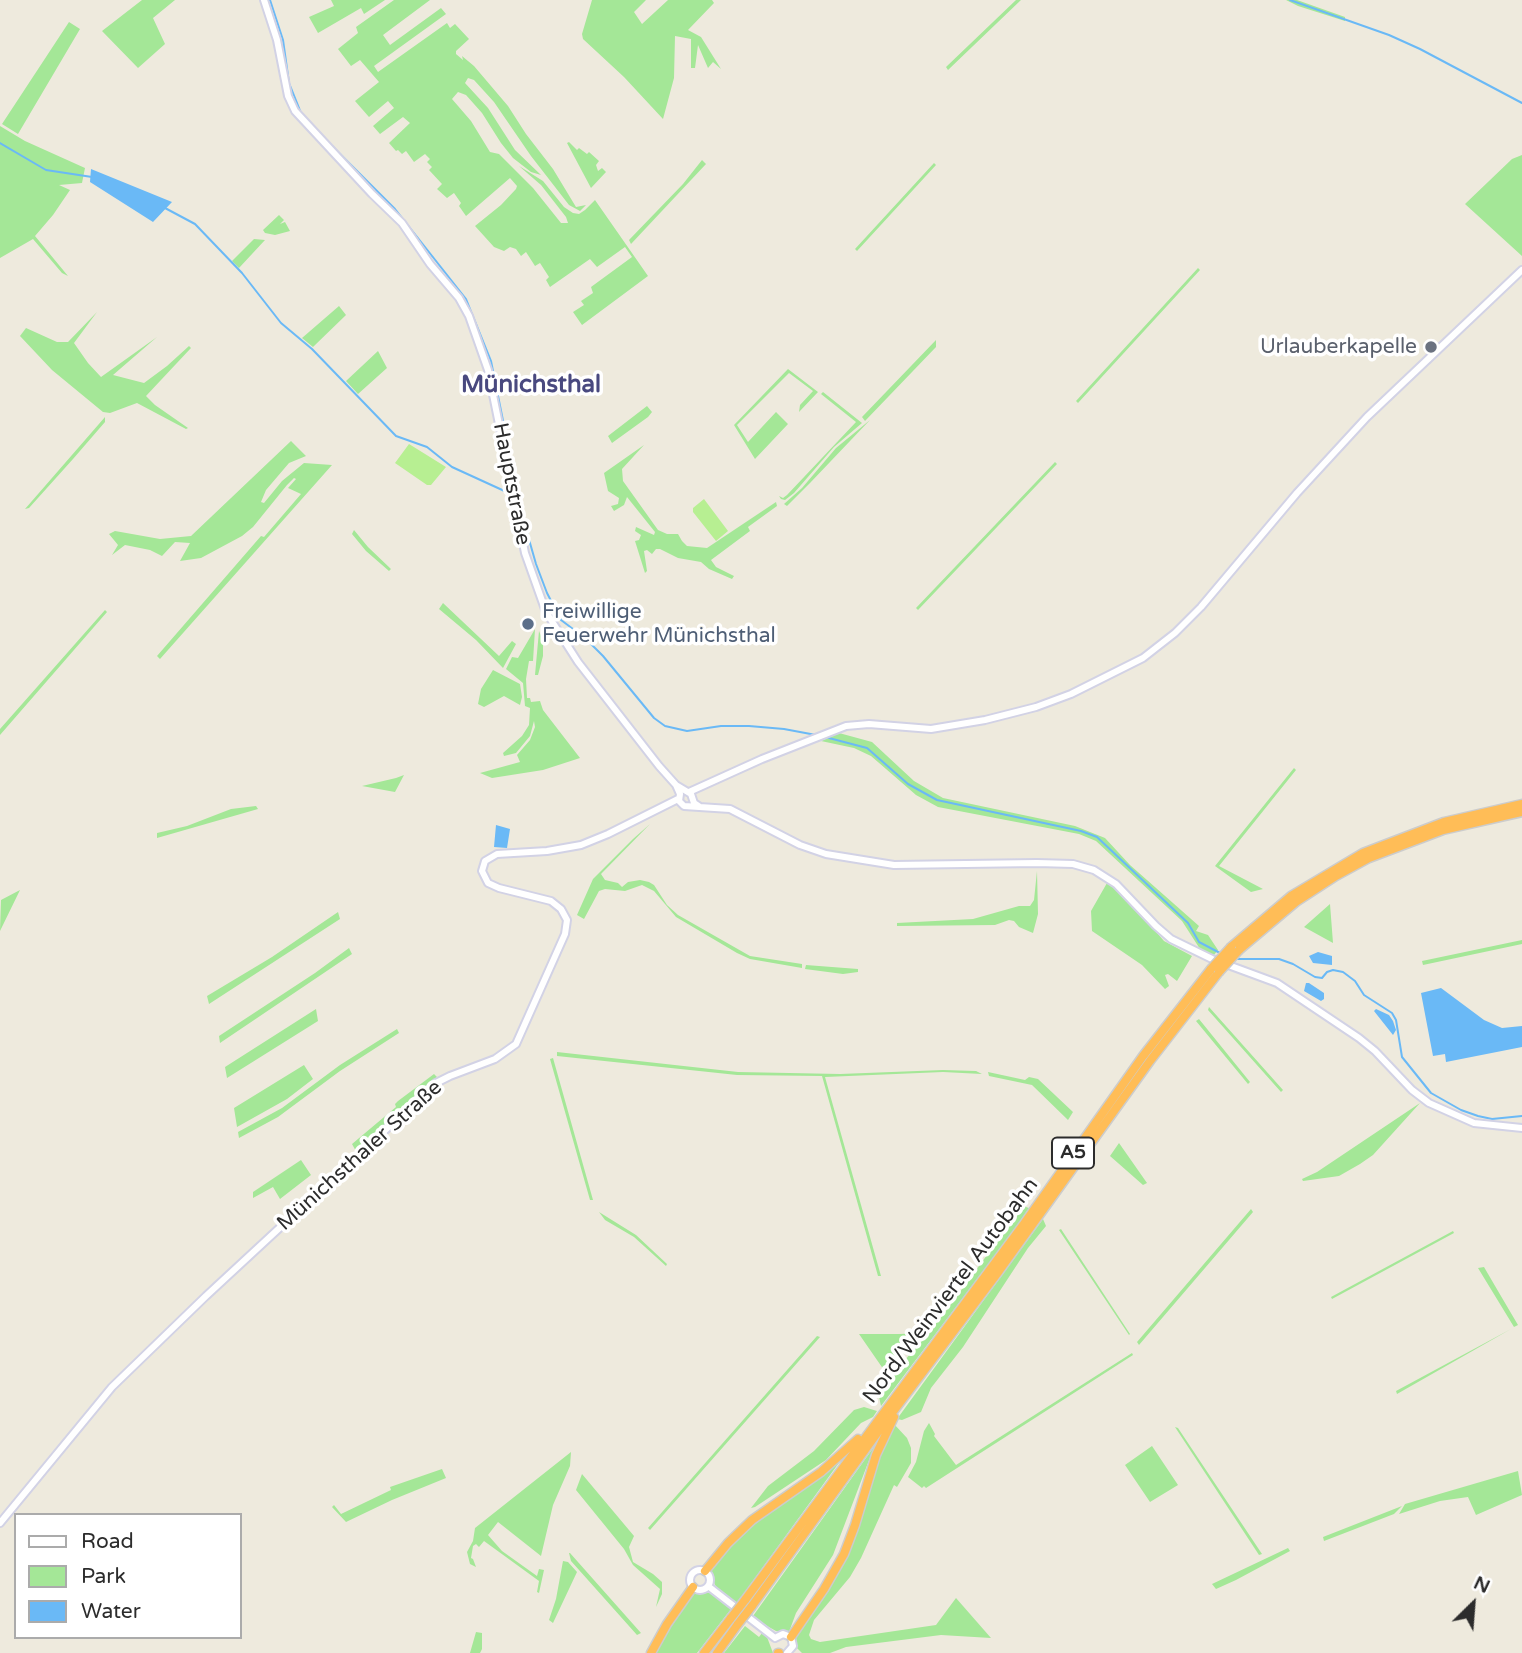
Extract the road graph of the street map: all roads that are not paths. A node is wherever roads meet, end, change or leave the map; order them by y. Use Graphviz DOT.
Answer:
graph roads {
  1 [pos="264,0"];
  2 [pos="1522,270"];
  3 [pos="686,798"];
  4 [pos="1522,804"];
  5 [pos="1522,812"];
  6 [pos="1235,949"];
  7 [pos="1215,970"];
  8 [pos="1519,1128"];
  9 [pos="905,1395"];
  10 [pos="871,1428"];
  11 [pos="0,1522"];
  12 [pos="705,1571"];
  13 [pos="708,1586"];
  14 [pos="693,1587"];
  15 [pos="748,1603"];
  16 [pos="734,1621"];
  17 [pos="791,1637"];
  18 [pos="775,1638"];
  19 [pos="791,1652"];
  20 [pos="651,1653"];
  21 [pos="704,1653"];
  22 [pos="717,1653"];
  23 [pos="779,1653"];
  1 -- 3 [label="street, Hauptstraße"];
  2 -- 3 [label="street"];
  3 -- 8 [label="street, Hauptstraße"];
  3 -- 11 [label="street, Münichsthaler Straße"];
  4 -- 6 [label="highway, Nord/Weinviertel Autobahn / A5"];
  5 -- 6 [label="highway, Nord/Weinviertel Autobahn / A5"];
  6 -- 7 [label="highway, Nord/Weinviertel Autobahn / A5, bridge"];
  7 -- 9 [label="highway, Nord/Weinviertel Autobahn / A5"];
  7 -- 10 [label="highway, Nord/Weinviertel Autobahn / A5"];
  9 -- 15 [label="highway, Nord/Weinviertel Autobahn / A5"];
  9 -- 17 [label="highway"];
  10 -- 12 [label="highway"];
  10 -- 15 [label="highway, Nord/Weinviertel Autobahn / A5"];
  12 -- 13 [label="street"];
  12 -- 14 [label="street"];
  13 -- 14 [label="street"];
  13 -- 18 [label="street"];
  14 -- 20 [label="highway"];
  15 -- 16 [label="highway, Nord/Weinviertel Autobahn / A5, bridge"];
  16 -- 21 [label="highway, Nord/Weinviertel Autobahn / A5"];
  16 -- 22 [label="highway, Nord/Weinviertel Autobahn / A5"];
  17 -- 18 [label="street"];
  17 -- 19 [label="street"];
  18 -- 23 [label="street"];
}
